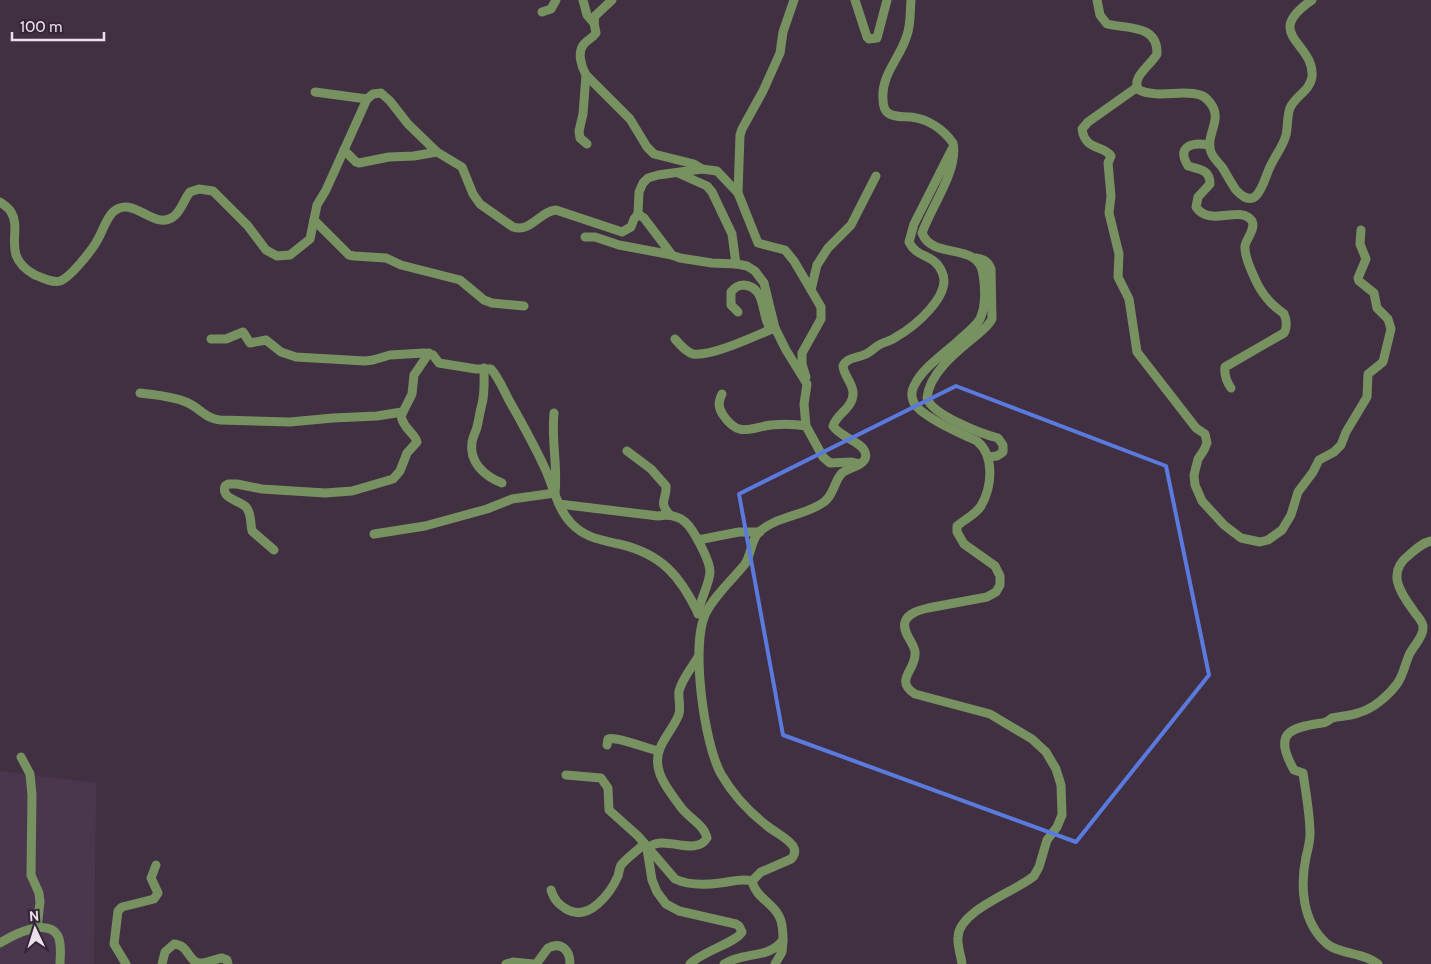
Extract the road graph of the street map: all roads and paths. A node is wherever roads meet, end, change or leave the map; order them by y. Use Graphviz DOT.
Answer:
graph roads {
  1 [pos="556,0"];
  2 [pos="583,0"];
  3 [pos="612,0"];
  4 [pos="794,0"];
  5 [pos="855,0"];
  6 [pos="887,0"];
  7 [pos="911,0"];
  8 [pos="1097,0"];
  9 [pos="1312,0"];
  10 [pos="542,12"];
  11 [pos="594,23"];
  12 [pos="586,75"];
  13 [pos="1136,88"];
  14 [pos="315,92"];
  15 [pos="367,98"];
  16 [pos="587,144"];
  17 [pos="1209,145"];
  18 [pos="954,147"];
  19 [pos="344,150"];
  20 [pos="437,152"];
  21 [pos="702,170"];
  22 [pos="678,173"];
  23 [pos="876,176"];
  24 [pos="738,193"];
  25 [pos="0,202"];
  26 [pos="638,214"];
  27 [pos="314,220"];
  28 [pos="1361,230"];
  29 [pos="585,237"];
  30 [pos="672,255"];
  31 [pos="976,258"];
  32 [pos="736,264"];
  33 [pos="812,290"];
  34 [pos="524,306"];
  35 [pos="738,312"];
  36 [pos="774,329"];
  37 [pos="211,339"];
  38 [pos="675,339"];
  39 [pos="429,354"];
  40 [pos="484,368"];
  41 [pos="807,384"];
  42 [pos="1231,388"];
  43 [pos="140,393"];
  44 [pos="722,394"];
  45 [pos="402,412"];
  46 [pos="554,413"];
  47 [pos="806,426"];
  48 [pos="627,451"];
  49 [pos="988,457"];
  50 [pos="860,464"];
  51 [pos="502,483"];
  52 [pos="555,493"];
  53 [pos="559,504"];
  54 [pos="669,514"];
  55 [pos="760,532"];
  56 [pos="374,534"];
  57 [pos="698,540"];
  58 [pos="1431,541"];
  59 [pos="274,550"];
  60 [pos="698,613"];
  61 [pos="702,623"];
  62 [pos="698,657"];
  63 [pos="607,745"];
  64 [pos="658,752"];
  65 [pos="21,756"];
  66 [pos="566,775"];
  67 [pos="646,845"];
  68 [pos="156,865"];
  69 [pos="752,881"];
  70 [pos="552,890"];
  71 [pos="37,928"];
  72 [pos="783,940"];
  73 [pos="0,943"];
  74 [pos="60,964"];
  75 [pos="126,964"];
  76 [pos="162,964"];
  77 [pos="228,964"];
  78 [pos="506,964"];
  79 [pos="521,964"];
  80 [pos="534,964"];
  81 [pos="570,964"];
  82 [pos="690,964"];
  83 [pos="724,964"];
  84 [pos="775,964"];
  85 [pos="962,964"];
  86 [pos="1378,964"];
  1 -- 10 [label="street"];
  2 -- 11 [label="street"];
  3 -- 11 [label="street"];
  4 -- 24 [label="street"];
  5 -- 6 [label="street"];
  7 -- 18 [label="street"];
  8 -- 13 [label="street"];
  9 -- 17 [label="street"];
  11 -- 12 [label="street"];
  12 -- 16 [label="street"];
  12 -- 21 [label="street"];
  13 -- 17 [label="street"];
  13 -- 28 [label="street"];
  14 -- 15 [label="street"];
  15 -- 19 [label="street"];
  15 -- 20 [label="street"];
  17 -- 42 [label="street"];
  18 -- 31 [label="street"];
  18 -- 50 [label="street"];
  19 -- 20 [label="street"];
  19 -- 27 [label="street"];
  20 -- 26 [label="street"];
  21 -- 22 [label="street"];
  21 -- 24 [label="street"];
  22 -- 26 [label="street"];
  22 -- 32 [label="street"];
  23 -- 33 [label="street"];
  24 -- 33 [label="street"];
  25 -- 27 [label="street"];
  26 -- 30 [label="street"];
  27 -- 34 [label="street"];
  29 -- 30 [label="street"];
  30 -- 32 [label="street"];
  31 -- 49 [label="street"];
  31 -- 49 [label="street"];
  32 -- 36 [label="street"];
  33 -- 41 [label="street"];
  35 -- 36 [label="street"];
  36 -- 38 [label="street"];
  36 -- 41 [label="street"];
  37 -- 39 [label="street"];
  39 -- 40 [label="street"];
  39 -- 45 [label="street"];
  40 -- 51 [label="street"];
  40 -- 52 [label="street"];
  41 -- 47 [label="street"];
  43 -- 45 [label="street"];
  44 -- 47 [label="street"];
  45 -- 59 [label="street"];
  46 -- 52 [label="street"];
  47 -- 50 [label="street"];
  48 -- 54 [label="street"];
  49 -- 85 [label="street"];
  50 -- 55 [label="street"];
  52 -- 53 [label="street"];
  52 -- 56 [label="street"];
  53 -- 54 [label="street"];
  53 -- 60 [label="street"];
  54 -- 57 [label="street"];
  55 -- 57 [label="street"];
  55 -- 61 [label="street"];
  57 -- 60 [label="street"];
  58 -- 86 [label="street"];
  60 -- 61 [label="street"];
  61 -- 62 [label="street"];
  62 -- 64 [label="street"];
  62 -- 69 [label="street"];
  63 -- 64 [label="street"];
  64 -- 67 [label="street"];
  65 -- 71 [label="street"];
  66 -- 67 [label="street"];
  67 -- 69 [label="street"];
  67 -- 70 [label="street"];
  67 -- 82 [label="street"];
  68 -- 75 [label="street"];
  69 -- 72 [label="street"];
  71 -- 73 [label="street"];
  71 -- 74 [label="street"];
  72 -- 83 [label="street"];
  72 -- 84 [label="street"];
  76 -- 77 [label="street"];
  78 -- 79 [label="street"];
  79 -- 80 [label="street"];
  80 -- 81 [label="street"];
}
